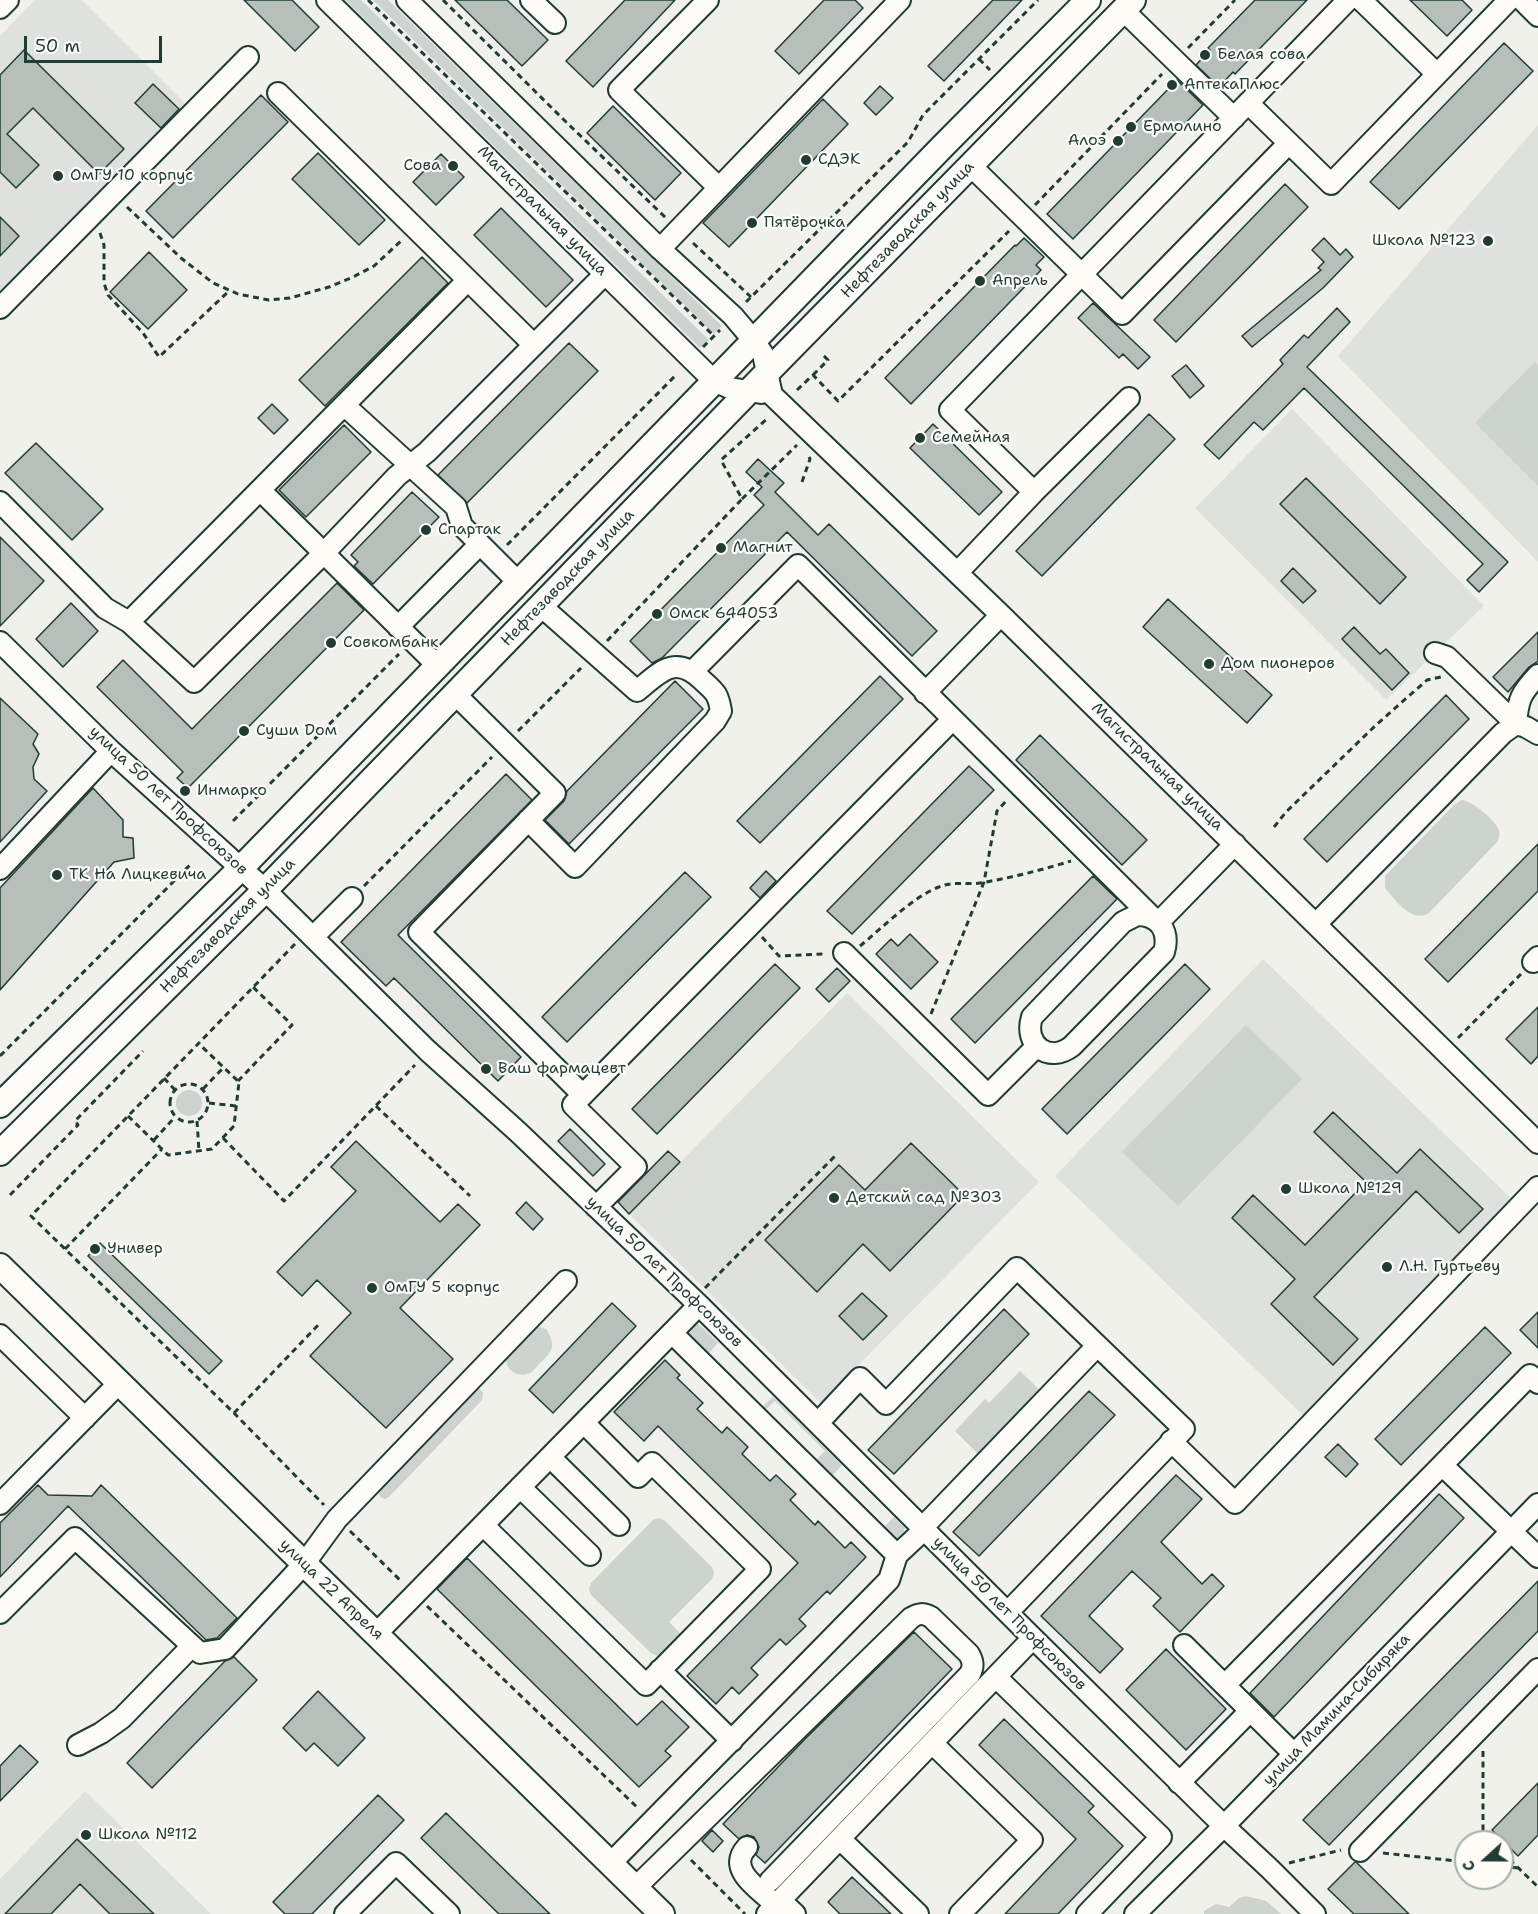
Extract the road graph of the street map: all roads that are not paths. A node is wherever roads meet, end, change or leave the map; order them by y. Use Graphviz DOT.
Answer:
graph roads {
  1 [pos="8,0"];
  2 [pos="327,0"];
  3 [pos="407,0"];
  4 [pos="531,0"];
  5 [pos="708,0"];
  6 [pos="900,0"];
  7 [pos="1088,0"];
  8 [pos="1348,0"];
  9 [pos="1361,0"];
  10 [pos="1509,0"];
  11 [pos="1522,0"];
  12 [pos="1128,5"];
  13 [pos="0,8"];
  14 [pos="1538,16"];
  15 [pos="555,23"];
  16 [pos="248,57"];
  17 [pos="1437,74"];
  18 [pos="278,93"];
  19 [pos="1248,103"];
  20 [pos="1234,118"];
  21 [pos="1289,143"];
  22 [pos="970,166"];
  23 [pos="719,188"];
  24 [pos="660,249"];
  25 [pos="605,274"];
  26 [pos="1082,275"];
  27 [pos="467,281"];
  28 [pos="0,308"];
  29 [pos="754,341"];
  30 [pos="534,345"];
  31 [pos="714,381"];
  32 [pos="763,387"];
  33 [pos="1129,398"];
  34 [pos="344,405"];
  35 [pos="410,464"];
  36 [pos="260,490"];
  37 [pos="1034,492"];
  38 [pos="0,502"];
  39 [pos="480,544"];
  40 [pos="324,553"];
  41 [pos="958,572"];
  42 [pos="519,583"];
  43 [pos="542,606"];
  44 [pos="1001,615"];
  45 [pos="129,622"];
  46 [pos="398,627"];
  47 [pos="0,642"];
  48 [pos="1435,653"];
  49 [pos="438,666"];
  50 [pos="693,671"];
  51 [pos="1538,675"];
  52 [pos="925,693"];
  53 [pos="455,694"];
  54 [pos="952,720"];
  55 [pos="1516,724"];
  56 [pos="1538,734"];
  57 [pos="111,751"];
  58 [pos="528,820"];
  59 [pos="1235,844"];
  60 [pos="240,868"];
  61 [pos="0,869"];
  62 [pos="265,890"];
  63 [pos="352,898"];
  64 [pos="1156,920"];
  65 [pos="1316,924"];
  66 [pos="310,934"];
  67 [pos="844,953"];
  68 [pos="1036,1046"];
  69 [pos="583,1095"];
  70 [pos="0,1105"];
  71 [pos="1538,1143"];
  72 [pos="0,1153"];
  73 [pos="1538,1187"];
  74 [pos="596,1207"];
  75 [pos="0,1266"];
  76 [pos="566,1281"];
  77 [pos="701,1298"];
  78 [pos="672,1333"];
  79 [pos="0,1335"];
  80 [pos="1097,1346"];
  81 [pos="119,1383"];
  82 [pos="1538,1383"];
  83 [pos="85,1418"];
  84 [pos="584,1423"];
  85 [pos="818,1423"];
  86 [pos="1172,1442"];
  87 [pos="550,1457"];
  88 [pos="1442,1465"];
  89 [pos="520,1487"];
  90 [pos="0,1504"];
  91 [pos="1538,1504"];
  92 [pos="483,1525"];
  93 [pos="619,1526"];
  94 [pos="924,1528"];
  95 [pos="1512,1531"];
  96 [pos="897,1555"];
  97 [pos="590,1556"];
  98 [pos="1538,1557"];
  99 [pos="304,1564"];
  100 [pos="1008,1612"];
  101 [pos="0,1613"];
  102 [pos="376,1634"];
  103 [pos="1033,1638"];
  104 [pos="192,1646"];
  105 [pos="1184,1646"];
  106 [pos="1538,1669"];
  107 [pos="660,1670"];
  108 [pos="996,1677"];
  109 [pos="1225,1685"];
  110 [pos="1250,1711"];
  111 [pos="732,1741"];
  112 [pos="932,1743"];
  113 [pos="78,1745"];
  114 [pos="1294,1754"];
  115 [pos="1179,1783"];
  116 [pos="1224,1827"];
  117 [pos="840,1839"];
  118 [pos="747,1847"];
  119 [pos="1360,1851"];
  120 [pos="610,1864"];
  121 [pos="770,1881"];
  122 [pos="635,1888"];
  123 [pos="780,1908"];
  124 [pos="345,1914"];
  125 [pos="449,1914"];
  126 [pos="662,1914"];
  127 [pos="918,1914"];
  128 [pos="960,1914"];
  129 [pos="1087,1914"];
  130 [pos="1135,1914"];
  131 [pos="1316,1914"];
  1 -- 13 [label="street"];
  2 -- 25 [label="street, Магистральная улица"];
  3 -- 24 [label="street, Магистральная улица"];
  4 -- 15 [label="street"];
  5 -- 23 [label="street"];
  6 -- 23 [label="street"];
  7 -- 29 [label="main road, Нефтезаводская улица"];
  8 -- 19 [label="street"];
  9 -- 17 [label="street"];
  10 -- 17 [label="street"];
  11 -- 14 [label="street"];
  12 -- 20 [label="street"];
  12 -- 22 [label="main road, Нефтезаводская улица"];
  16 -- 28 [label="street"];
  17 -- 21 [label="street"];
  18 -- 27 [label="street"];
  19 -- 20 [label="street"];
  19 -- 21 [label="street"];
  20 -- 26 [label="street"];
  21 -- 26 [label="street"];
  22 -- 26 [label="street"];
  22 -- 32 [label="main road, Нефтезаводская улица"];
  23 -- 24 [label="street"];
  24 -- 29 [label="street, Магистральная улица"];
  25 -- 30 [label="street"];
  25 -- 31 [label="street, Магистральная улица"];
  26 -- 37 [label="street"];
  27 -- 30 [label="street"];
  27 -- 34 [label="street"];
  29 -- 31 [label="main road, Нефтезаводская улица"];
  29 -- 32 [label="street, Магистральная улица"];
  30 -- 35 [label="street"];
  31 -- 32 [label="street, Магистральная улица"];
  31 -- 42 [label="main road, Нефтезаводская улица"];
  32 -- 41 [label="street, Магистральная улица"];
  32 -- 43 [label="main road, Нефтезаводская улица"];
  33 -- 37 [label="street"];
  34 -- 35 [label="street"];
  34 -- 36 [label="street"];
  35 -- 39 [label="street"];
  35 -- 40 [label="street"];
  36 -- 40 [label="street"];
  36 -- 45 [label="street"];
  37 -- 41 [label="street"];
  38 -- 45 [label="street"];
  39 -- 42 [label="street"];
  39 -- 46 [label="street"];
  40 -- 45 [label="street"];
  40 -- 46 [label="street"];
  41 -- 44 [label="street, Магистральная улица"];
  42 -- 49 [label="main road, Нефтезаводская улица"];
  43 -- 50 [label="street"];
  43 -- 53 [label="main road, Нефтезаводская улица"];
  44 -- 52 [label="street"];
  44 -- 59 [label="street, Магистральная улица"];
  46 -- 49 [label="street"];
  47 -- 57 [label="street, улица 50 лет Профсоюзов"];
  48 -- 55 [label="street"];
  49 -- 60 [label="main road, Нефтезаводская улица"];
  50 -- 52 [label="street"];
  50 -- 58 [label="street"];
  51 -- 55 [label="street"];
  52 -- 54 [label="street"];
  53 -- 58 [label="street"];
  53 -- 62 [label="main road, Нефтезаводская улица"];
  54 -- 64 [label="street"];
  54 -- 69 [label="street"];
  55 -- 56 [label="street"];
  55 -- 65 [label="street"];
  57 -- 60 [label="street, улица 50 лет Профсоюзов"];
  57 -- 61 [label="street"];
  58 -- 69 [label="street"];
  59 -- 64 [label="street"];
  59 -- 65 [label="street, Магистральная улица"];
  60 -- 62 [label="street, улица 50 лет Профсоюзов"];
  60 -- 70 [label="main road, Нефтезаводская улица"];
  62 -- 66 [label="street, улица 50 лет Профсоюзов"];
  62 -- 72 [label="main road, Нефтезаводская улица"];
  63 -- 66 [label="street"];
  64 -- 68 [label="street"];
  64 -- 68 [label="street"];
  65 -- 71 [label="street, Магистральная улица"];
  66 -- 74 [label="street, улица 50 лет Профсоюзов"];
  67 -- 68 [label="street"];
  69 -- 74 [label="street"];
  73 -- 86 [label="street"];
  74 -- 77 [label="street, улица 50 лет Профсоюзов"];
  75 -- 81 [label="main road, улица 22 Апреля"];
  76 -- 99 [label="street"];
  77 -- 78 [label="street"];
  77 -- 85 [label="street, улица 50 лет Профсоюзов"];
  78 -- 84 [label="street"];
  78 -- 96 [label="street"];
  79 -- 83 [label="street"];
  80 -- 85 [label="street"];
  80 -- 86 [label="street"];
  80 -- 94 [label="street"];
  81 -- 83 [label="street"];
  81 -- 99 [label="main road, улица 22 Апреля"];
  82 -- 88 [label="street"];
  83 -- 90 [label="street"];
  84 -- 87 [label="street"];
  84 -- 107 [label="street"];
  85 -- 94 [label="street, улица 50 лет Профсоюзов"];
  86 -- 100 [label="street"];
  87 -- 89 [label="street"];
  87 -- 93 [label="street"];
  88 -- 95 [label="street"];
  88 -- 109 [label="street"];
  89 -- 92 [label="street"];
  89 -- 97 [label="street"];
  91 -- 95 [label="street, улица Мамина-Сибиряка"];
  92 -- 102 [label="street"];
  92 -- 107 [label="street"];
  94 -- 96 [label="street"];
  94 -- 100 [label="street, улица 50 лет Профсоюзов"];
  95 -- 98 [label="street"];
  95 -- 114 [label="street, улица Мамина-Сибиряка"];
  96 -- 111 [label="street"];
  99 -- 102 [label="main road, улица 22 Апреля"];
  99 -- 104 [label="street"];
  100 -- 103 [label="street, улица 50 лет Профсоюзов"];
  101 -- 104 [label="street"];
  102 -- 120 [label="main road, улица 22 Апреля"];
  103 -- 108 [label="street"];
  103 -- 115 [label="street, улица 50 лет Профсоюзов"];
  104 -- 113 [label="street"];
  105 -- 109 [label="street"];
  106 -- 119 [label="street"];
  107 -- 111 [label="street"];
  108 -- 112 [label="street"];
  108 -- 129 [label="street"];
  109 -- 110 [label="street"];
  110 -- 114 [label="street"];
  110 -- 115 [label="street"];
  111 -- 120 [label="street"];
  112 -- 117 [label="street"];
  112 -- 128 [label="street"];
  114 -- 116 [label="street, улица Мамина-Сибиряка"];
  115 -- 116 [label="street, улица 50 лет Профсоюзов"];
  116 -- 130 [label="street, улица Мамина-Сибиряка"];
  116 -- 131 [label="street, улица 50 лет Профсоюзов"];
  117 -- 123 [label="street"];
  117 -- 127 [label="street"];
  118 -- 123 [label="street"];
  120 -- 122 [label="main road, улица 22 Апреля"];
  121 -- 122 [label="street"];
  122 -- 126 [label="main road, улица 22 Апреля"];
  124 -- 125 [label="street"];
}
